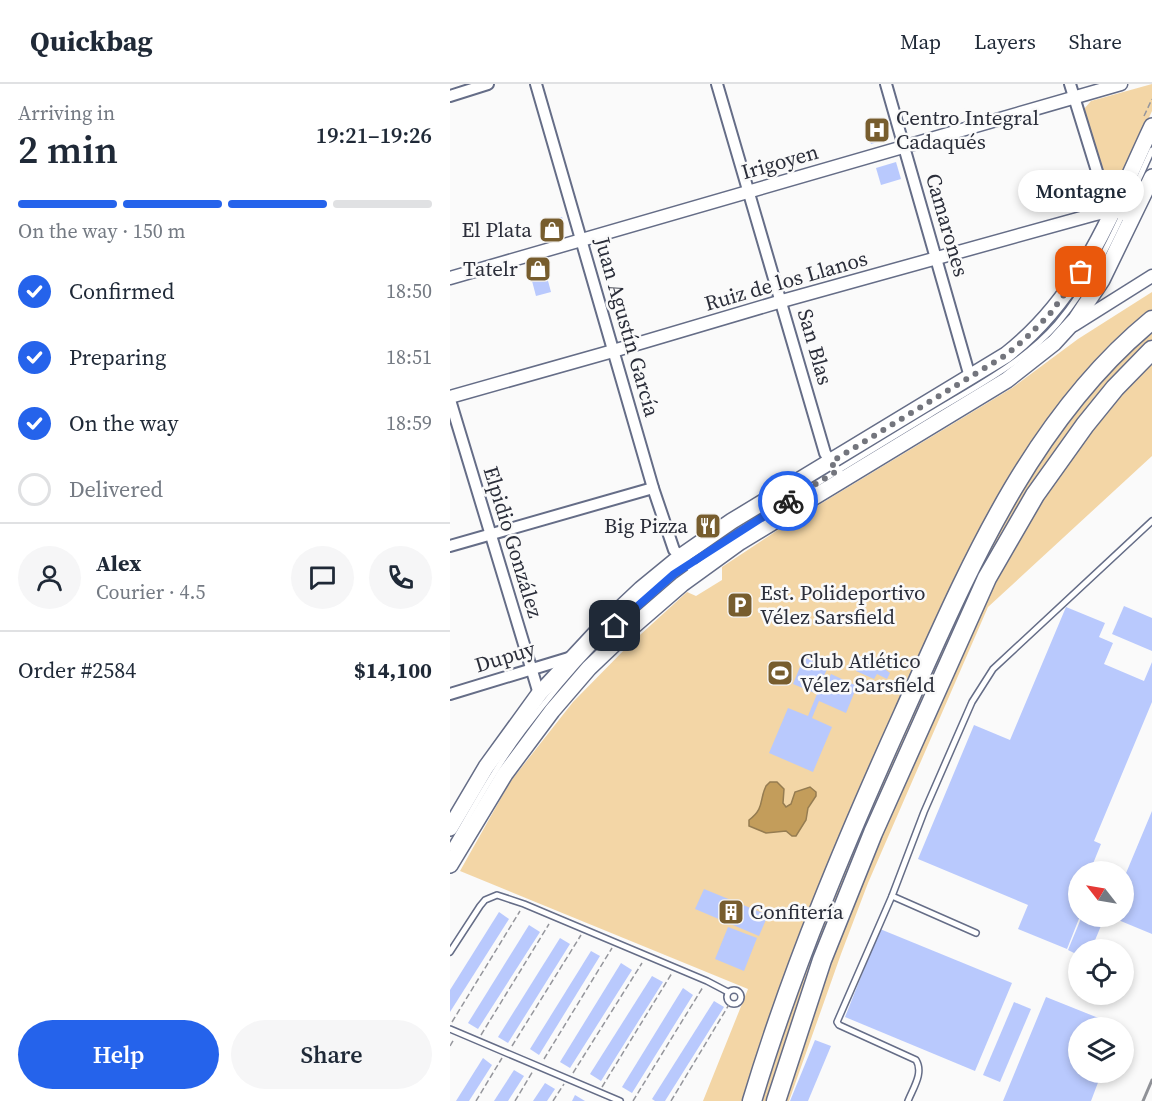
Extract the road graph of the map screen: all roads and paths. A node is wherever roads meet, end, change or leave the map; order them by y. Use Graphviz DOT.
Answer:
graph roads {
  1 [pos="488,84"];
  2 [pos="536,84"];
  3 [pos="717,84"];
  4 [pos="886,84"];
  5 [pos="1070,84"];
  6 [pos="1120,84"];
  7 [pos="450,96"];
  8 [pos="1073,98"];
  9 [pos="1152,126"];
  10 [pos="904,146"];
  11 [pos="1152,150"];
  12 [pos="1152,177"];
  13 [pos="747,192"];
  14 [pos="1123,213"];
  15 [pos="581,240"];
  16 [pos="937,258"];
  17 [pos="1152,276"];
  18 [pos="450,278"];
  19 [pos="782,301"];
  20 [pos="1152,320"];
  21 [pos="1068,329"];
  22 [pos="1152,350"];
  23 [pos="613,351"];
  24 [pos="970,377"];
  25 [pos="450,398"];
  26 [pos="837,471"];
  27 [pos="654,488"];
  28 [pos="1152,521"];
  29 [pos="490,534"];
  30 [pos="450,546"];
  31 [pos="688,565"];
  32 [pos="572,657"];
  33 [pos="530,669"];
  34 [pos="450,694"];
  35 [pos="539,694"];
  36 [pos="450,828"];
  37 [pos="450,848"];
  38 [pos="450,866"];
  39 [pos="892,896"];
  40 [pos="524,904"];
  41 [pos="554,916"];
  42 [pos="584,929"];
  43 [pos="976,933"];
  44 [pos="616,942"];
  45 [pos="451,949"];
  46 [pos="647,955"];
  47 [pos="675,967"];
  48 [pos="707,981"];
  49 [pos="728,992"];
  50 [pos="730,1003"];
  51 [pos="450,1027"];
  52 [pos="477,1041"];
  53 [pos="452,1045"];
  54 [pos="450,1049"];
  55 [pos="507,1053"];
  56 [pos="538,1066"];
  57 [pos="568,1079"];
  58 [pos="598,1092"];
  59 [pos="476,1101"];
  60 [pos="515,1101"];
  61 [pos="553,1101"];
  62 [pos="620,1101"];
  63 [pos="633,1101"];
  64 [pos="671,1101"];
  65 [pos="752,1101"];
  66 [pos="776,1101"];
  67 [pos="908,1101"];
  1 -- 7 [label="street"];
  2 -- 15 [label="street, Juan Agustín García"];
  3 -- 13 [label="street, San Blas"];
  4 -- 10 [label="street, Camarones"];
  5 -- 8 [label="street"];
  6 -- 8 [label="street, Irigoyen"];
  8 -- 10 [label="street, Irigoyen"];
  8 -- 14 [label="street"];
  9 -- 14 [label="main road"];
  10 -- 13 [label="street, Irigoyen"];
  10 -- 16 [label="street, Camarones"];
  11 -- 14 [label="lane"];
  12 -- 14 [label="main road"];
  13 -- 15 [label="street, Irigoyen"];
  13 -- 19 [label="street, San Blas"];
  14 -- 16 [label="street, Ruiz de los Llanos"];
  14 -- 21 [label="main road"];
  14 -- 24 [label="main road"];
  14 -- 26 [label="lane"];
  15 -- 18 [label="street, Irigoyen"];
  15 -- 23 [label="street, Juan Agustín García"];
  16 -- 19 [label="street, Ruiz de los Llanos"];
  16 -- 24 [label="street, Camarones"];
  17 -- 21 [label="street"];
  19 -- 23 [label="street, Ruiz de los Llanos"];
  19 -- 26 [label="street, San Blas"];
  20 -- 65 [label="highway"];
  21 -- 26 [label="main road"];
  22 -- 66 [label="highway"];
  23 -- 25 [label="street, Ruiz de los Llanos"];
  23 -- 27 [label="street, Juan Agustín García"];
  24 -- 26 [label="main road"];
  25 -- 29 [label="street, Elpidio González"];
  26 -- 31 [label="main road"];
  26 -- 31 [label="main road"];
  27 -- 29 [label="street"];
  27 -- 31 [label="street, Juan Agustín García"];
  28 -- 39 [label="lane"];
  29 -- 30 [label="street"];
  29 -- 33 [label="street, Elpidio González"];
  31 -- 32 [label="main road"];
  31 -- 37 [label="lane"];
  31 -- 38 [label="main road"];
  32 -- 33 [label="street, Dupuy"];
  32 -- 35 [label="main road"];
  33 -- 34 [label="street, Dupuy"];
  33 -- 35 [label="street, Elpidio González"];
  35 -- 36 [label="main road"];
  39 -- 43 [label="lane"];
  39 -- 67 [label="lane"];
  40 -- 41 [label="lane"];
  40 -- 45 [label="lane"];
  40 -- 51 [label="path"];
  41 -- 42 [label="lane"];
  41 -- 52 [label="path"];
  42 -- 44 [label="lane"];
  42 -- 55 [label="path"];
  44 -- 46 [label="lane"];
  44 -- 56 [label="path"];
  46 -- 47 [label="lane"];
  46 -- 57 [label="path"];
  47 -- 48 [label="lane"];
  47 -- 58 [label="path"];
  48 -- 49 [label="lane"];
  48 -- 63 [label="path"];
  49 -- 50 [label="lane"];
  49 -- 50 [label="lane"];
  50 -- 64 [label="path"];
  51 -- 52 [label="lane"];
  52 -- 55 [label="lane"];
  53 -- 54 [label="path"];
  55 -- 56 [label="lane"];
  55 -- 59 [label="path"];
  56 -- 57 [label="lane"];
  56 -- 60 [label="path"];
  57 -- 58 [label="lane"];
  57 -- 61 [label="path"];
  58 -- 62 [label="lane"];
}
